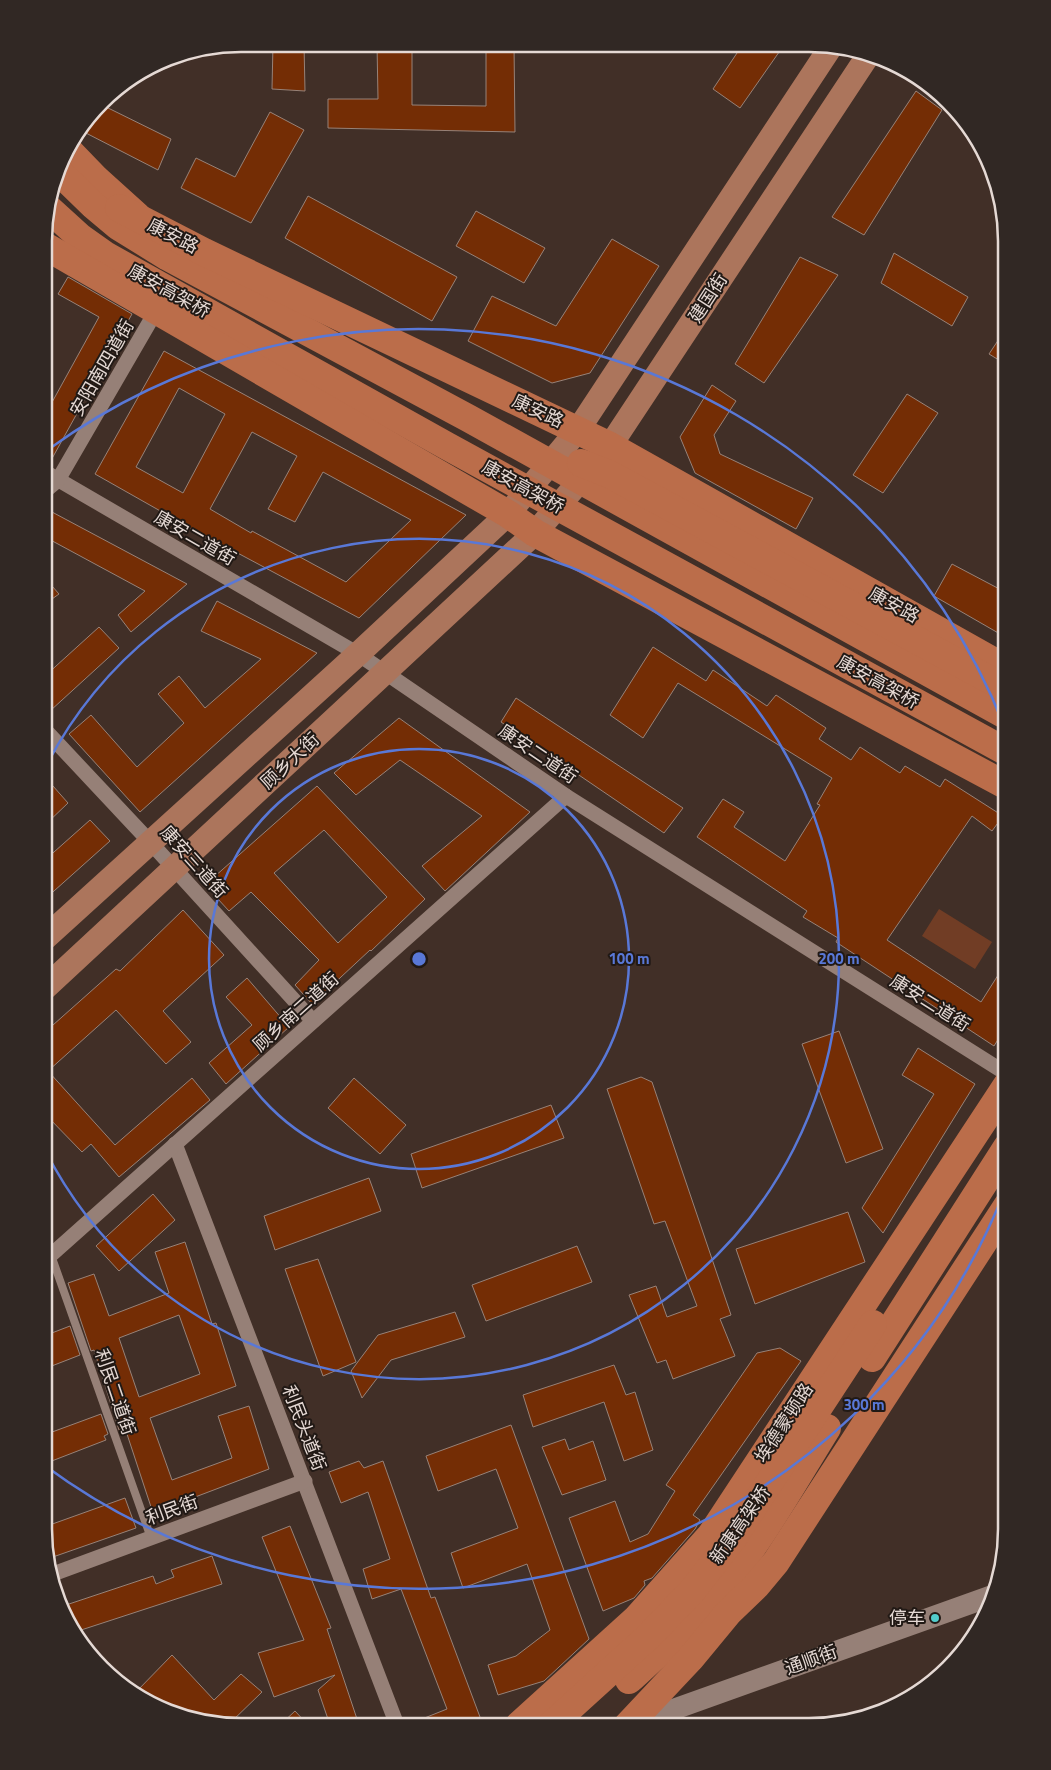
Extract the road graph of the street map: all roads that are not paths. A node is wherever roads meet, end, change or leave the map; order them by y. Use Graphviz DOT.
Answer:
graph roads {
  1 [pos="827,53"];
  2 [pos="864,61"];
  3 [pos="73,156"];
  4 [pos="64,177"];
  5 [pos="64,179"];
  6 [pos="55,214"];
  7 [pos="140,219"];
  8 [pos="52,250"];
  9 [pos="156,311"];
  10 [pos="468,418"];
  11 [pos="578,430"];
  12 [pos="447,446"];
  13 [pos="610,446"];
  14 [pos="52,476"];
  15 [pos="508,514"];
  16 [pos="536,533"];
  17 [pos="358,654"];
  18 [pos="998,664"];
  19 [pos="386,673"];
  20 [pos="998,684"];
  21 [pos="998,711"];
  22 [pos="52,737"];
  23 [pos="998,747"];
  24 [pos="998,765"];
  25 [pos="998,781"];
  26 [pos="566,796"];
  27 [pos="151,843"];
  28 [pos="174,868"];
  29 [pos="52,932"];
  30 [pos="52,982"];
  31 [pos="313,1021"];
  32 [pos="998,1068"];
  33 [pos="998,1099"];
  34 [pos="998,1131"];
  35 [pos="175,1144"];
  36 [pos="998,1161"];
  37 [pos="998,1190"];
  38 [pos="998,1220"];
  39 [pos="52,1254"];
  40 [pos="52,1258"];
  41 [pos="305,1481"];
  42 [pos="151,1538"];
  43 [pos="58,1572"];
  44 [pos="985,1597"];
  45 [pos="728,1613"];
  46 [pos="394,1718"];
  47 [pos="528,1718"];
  48 [pos="559,1718"];
  49 [pos="585,1718"];
  50 [pos="635,1718"];
  51 [pos="649,1718"];
  1 -- 11 [label="main road, 建国街"];
  2 -- 13 [label="main road, 建国街"];
  3 -- 7 [label="highway"];
  4 -- 10 [label="highway, 康安高架桥"];
  5 -- 7 [label="highway, 康安路"];
  6 -- 12 [label="highway, 康安高架桥"];
  7 -- 11 [label="highway, 康安路"];
  8 -- 9 [label="highway"];
  9 -- 14 [label="street, 安阳南四道街"];
  9 -- 15 [label="highway"];
  10 -- 20 [label="highway"];
  10 -- 21 [label="highway, 康安高架桥"];
  11 -- 13 [label="highway, 康安路"];
  11 -- 15 [label="main road, 建国街"];
  12 -- 23 [label="highway, 康安高架桥"];
  12 -- 24 [label="highway"];
  13 -- 16 [label="main road, 建国街"];
  13 -- 18 [label="highway, 康安路"];
  14 -- 17 [label="street, 康安二道街"];
  15 -- 16 [label="highway"];
  15 -- 17 [label="main road, 顾乡大街"];
  16 -- 19 [label="main road, 顾乡大街"];
  16 -- 25 [label="highway"];
  17 -- 19 [label="street, 康安二道街"];
  17 -- 27 [label="main road, 顾乡大街"];
  19 -- 26 [label="street, 康安二道街"];
  19 -- 28 [label="main road, 顾乡大街"];
  22 -- 27 [label="street, 康安三道街"];
  26 -- 31 [label="street, 顾乡南二道街"];
  26 -- 32 [label="street, 康安二道街"];
  27 -- 28 [label="street, 康安三道街"];
  27 -- 29 [label="main road, 顾乡大街"];
  28 -- 30 [label="main road, 顾乡大街"];
  28 -- 31 [label="street, 康安三道街"];
  31 -- 35 [label="street, 顾乡南二道街"];
  33 -- 47 [label="highway, 埃德蒙顿路"];
  34 -- 48 [label="highway, 新康高架桥"];
  35 -- 39 [label="street, 顾乡南二道街"];
  35 -- 41 [label="street, 利民头道街"];
  36 -- 49 [label="highway"];
  37 -- 45 [label="highway"];
  38 -- 45 [label="highway"];
  40 -- 42 [label="lane, 利民二道街"];
  41 -- 42 [label="street, 利民街"];
  41 -- 46 [label="street, 利民头道街"];
  42 -- 43 [label="street, 利民街"];
  44 -- 51 [label="street, 通顺街"];
  45 -- 50 [label="highway"];
}
